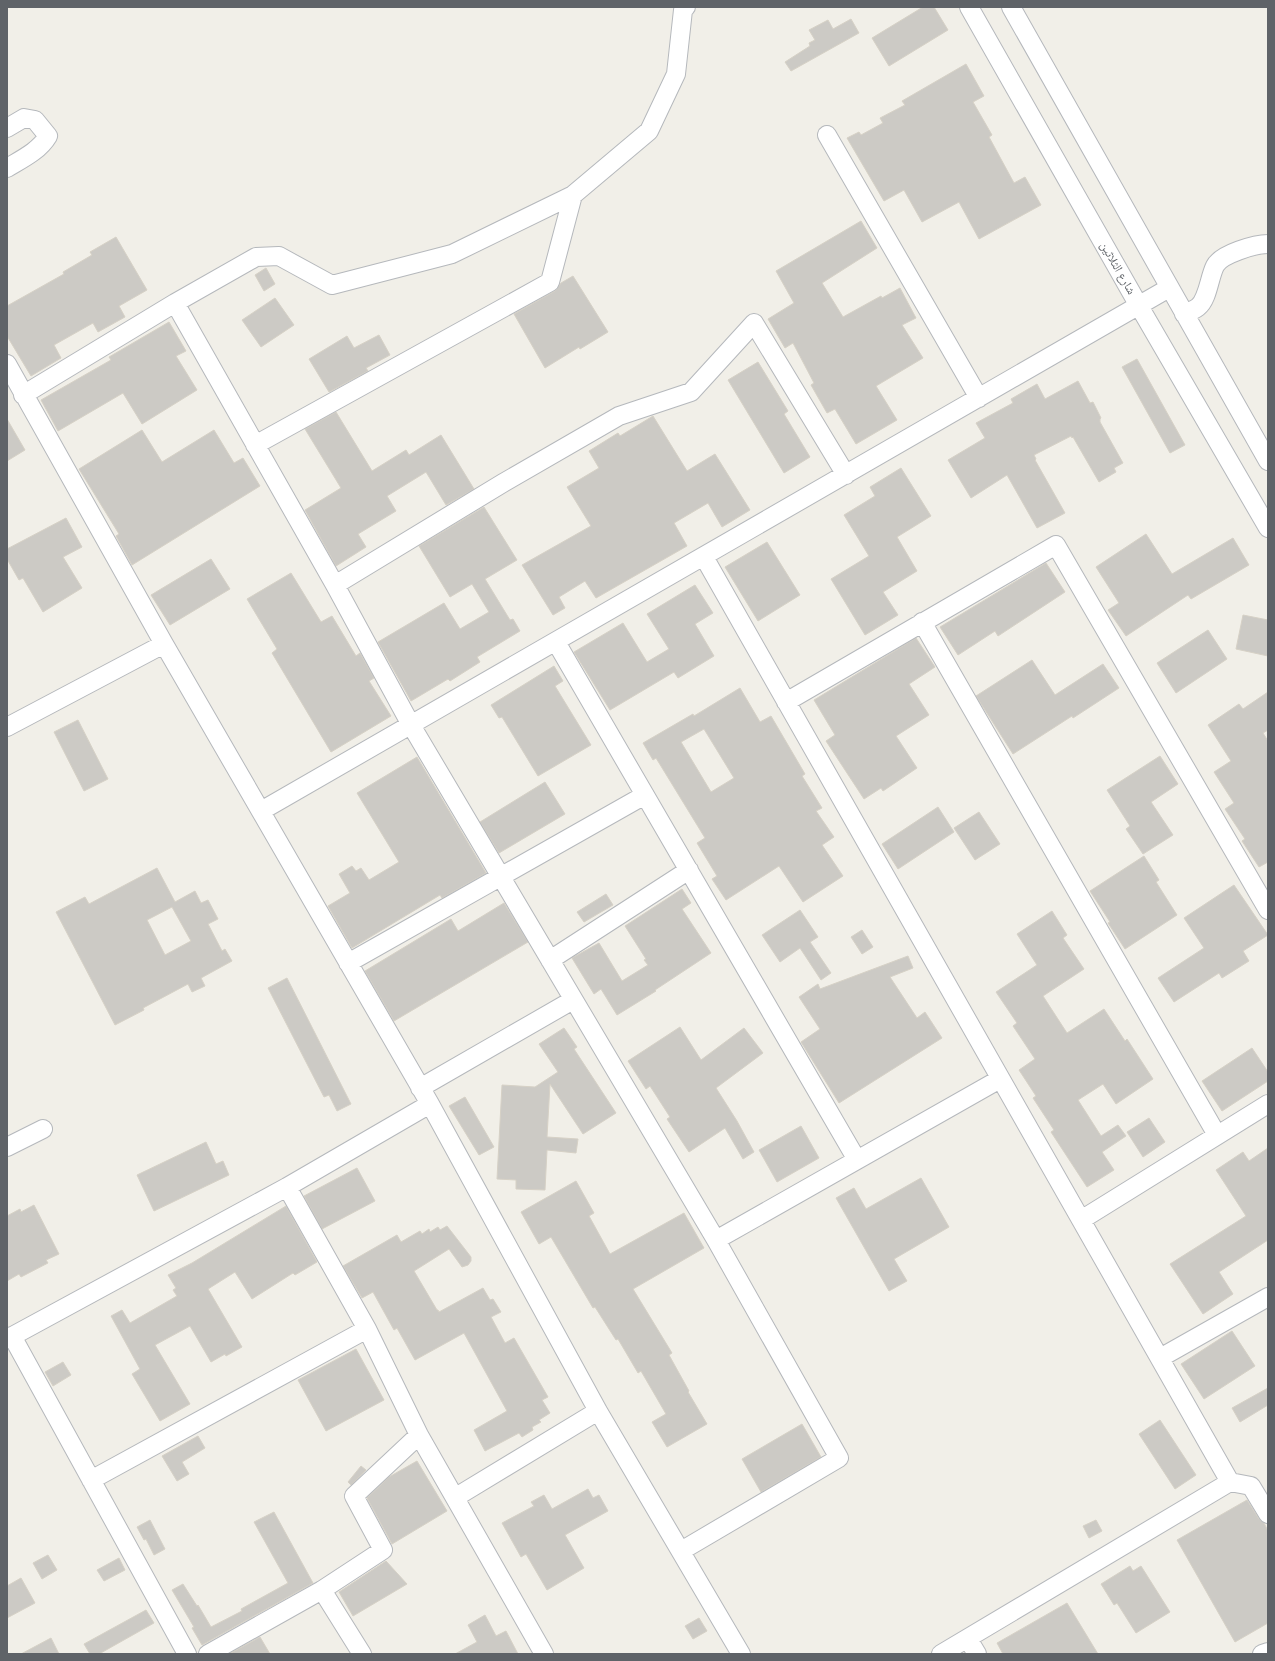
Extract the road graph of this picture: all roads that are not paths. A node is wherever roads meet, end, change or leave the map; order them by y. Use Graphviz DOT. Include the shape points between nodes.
graph roads {
  1 [pos="686,7"];
  2 [pos="969,7"];
  3 [pos="1011,7"];
  4 [pos="7,128"];
  5 [pos="827,135"];
  6 [pos="7,168"];
  7 [pos="574,195"];
  8 [pos="1268,244"];
  9 [pos="1169,288"];
  10 [pos="175,303"];
  11 [pos="1139,306"];
  12 [pos="1184,314"];
  13 [pos="7,364"];
  14 [pos="23,395"];
  15 [pos="979,398"];
  16 [pos="256,445"];
  17 [pos="1268,461"];
  18 [pos="846,475"];
  19 [pos="1268,528"];
  20 [pos="704,557"];
  21 [pos="334,585"];
  22 [pos="922,622"];
  23 [pos="556,642"];
  24 [pos="164,644"];
  25 [pos="786,702"];
  26 [pos="411,725"];
  27 [pos="7,727"];
  28 [pos="645,795"];
  29 [pos="261,811"];
  30 [pos="689,870"];
  31 [pos="501,878"];
  32 [pos="1268,910"];
  33 [pos="550,960"];
  34 [pos="348,963"];
  35 [pos="574,1000"];
  36 [pos="1000,1079"];
  37 [pos="420,1088"];
  38 [pos="430,1104"];
  39 [pos="1268,1104"];
  40 [pos="43,1129"];
  41 [pos="1217,1135"];
  42 [pos="7,1147"];
  43 [pos="857,1160"];
  44 [pos="287,1187"];
  45 [pos="1081,1220"];
  46 [pos="716,1240"];
  47 [pos="1268,1297"];
  48 [pos="367,1329"];
  49 [pos="9,1338"];
  50 [pos="1160,1358"];
  51 [pos="598,1411"];
  52 [pos="419,1435"];
  53 [pos="91,1480"];
  54 [pos="1230,1482"];
  55 [pos="456,1497"];
  56 [pos="1268,1514"];
  57 [pos="681,1551"];
  58 [pos="322,1590"];
  59 [pos="968,1639"];
  60 [pos="1268,1652"];
  61 [pos="187,1654"];
  62 [pos="208,1654"];
  63 [pos="362,1654"];
  64 [pos="544,1654"];
  65 [pos="741,1654"];
  66 [pos="941,1654"];
  67 [pos="977,1654"];
  68 [pos="1262,1654"];
  1 -- 7 [label="street" via="683,10 676,74 649,131"];
  2 -- 11 [label="street, شارع الثلاثين"];
  3 -- 9 [label="street"];
  4 -- 6 [label="street" via="24,118 35,120 48,136 33,152"];
  5 -- 15 [label="street"];
  7 -- 10 [label="street" via="452,254 332,285 279,256 256,257"];
  7 -- 16 [label="street" via="550,282"];
  8 -- 12 [label="street" via="1232,253 1216,264 1199,306"];
  9 -- 11 [label="street"];
  9 -- 12 [label="street"];
  10 -- 14 [label="street"];
  10 -- 16 [label="street"];
  11 -- 15 [label="street"];
  11 -- 19 [label="street, شارع الثلاثين"];
  12 -- 17 [label="street"];
  13 -- 14 [label="street"];
  14 -- 24 [label="street"];
  15 -- 18 [label="street"];
  16 -- 21 [label="street"];
  18 -- 20 [label="street"];
  18 -- 21 [label="street" via="754,323 691,392 619,416"];
  20 -- 23 [label="street"];
  20 -- 25 [label="street"];
  21 -- 26 [label="street"];
  22 -- 25 [label="street"];
  22 -- 32 [label="street" via="1056,545"];
  22 -- 41 [label="street"];
  23 -- 26 [label="street"];
  23 -- 28 [label="street"];
  24 -- 27 [label="street"];
  24 -- 29 [label="street"];
  25 -- 36 [label="street"];
  26 -- 29 [label="street"];
  26 -- 31 [label="street"];
  28 -- 30 [label="street"];
  28 -- 31 [label="street"];
  29 -- 34 [label="street"];
  30 -- 33 [label="street"];
  30 -- 43 [label="street"];
  31 -- 33 [label="street"];
  31 -- 34 [label="street"];
  33 -- 35 [label="street"];
  34 -- 37 [label="street"];
  35 -- 37 [label="street"];
  35 -- 46 [label="street"];
  36 -- 43 [label="street"];
  36 -- 45 [label="street"];
  37 -- 38 [label="street"];
  38 -- 44 [label="street"];
  38 -- 51 [label="street"];
  39 -- 41 [label="street"];
  40 -- 42 [label="street"];
  41 -- 45 [label="street"];
  43 -- 46 [label="street"];
  44 -- 48 [label="street"];
  44 -- 49 [label="street"];
  45 -- 50 [label="street"];
  46 -- 57 [label="street" via="839,1458"];
  47 -- 50 [label="street"];
  48 -- 52 [label="street"];
  48 -- 53 [label="street"];
  49 -- 53 [label="street"];
  50 -- 54 [label="street"];
  51 -- 55 [label="street"];
  51 -- 57 [label="street"];
  52 -- 55 [label="street"];
  52 -- 58 [label="street" via="354,1496 383,1550"];
  53 -- 61 [label="street"];
  54 -- 56 [label="street" via="1251,1486"];
  54 -- 59 [label="street"];
  55 -- 64 [label="street"];
  57 -- 65 [label="street"];
  58 -- 62 [label="street"];
  58 -- 63 [label="street"];
  59 -- 66 [label="street"];
  59 -- 67 [label="street"];
  60 -- 68 [label="street"];
}
